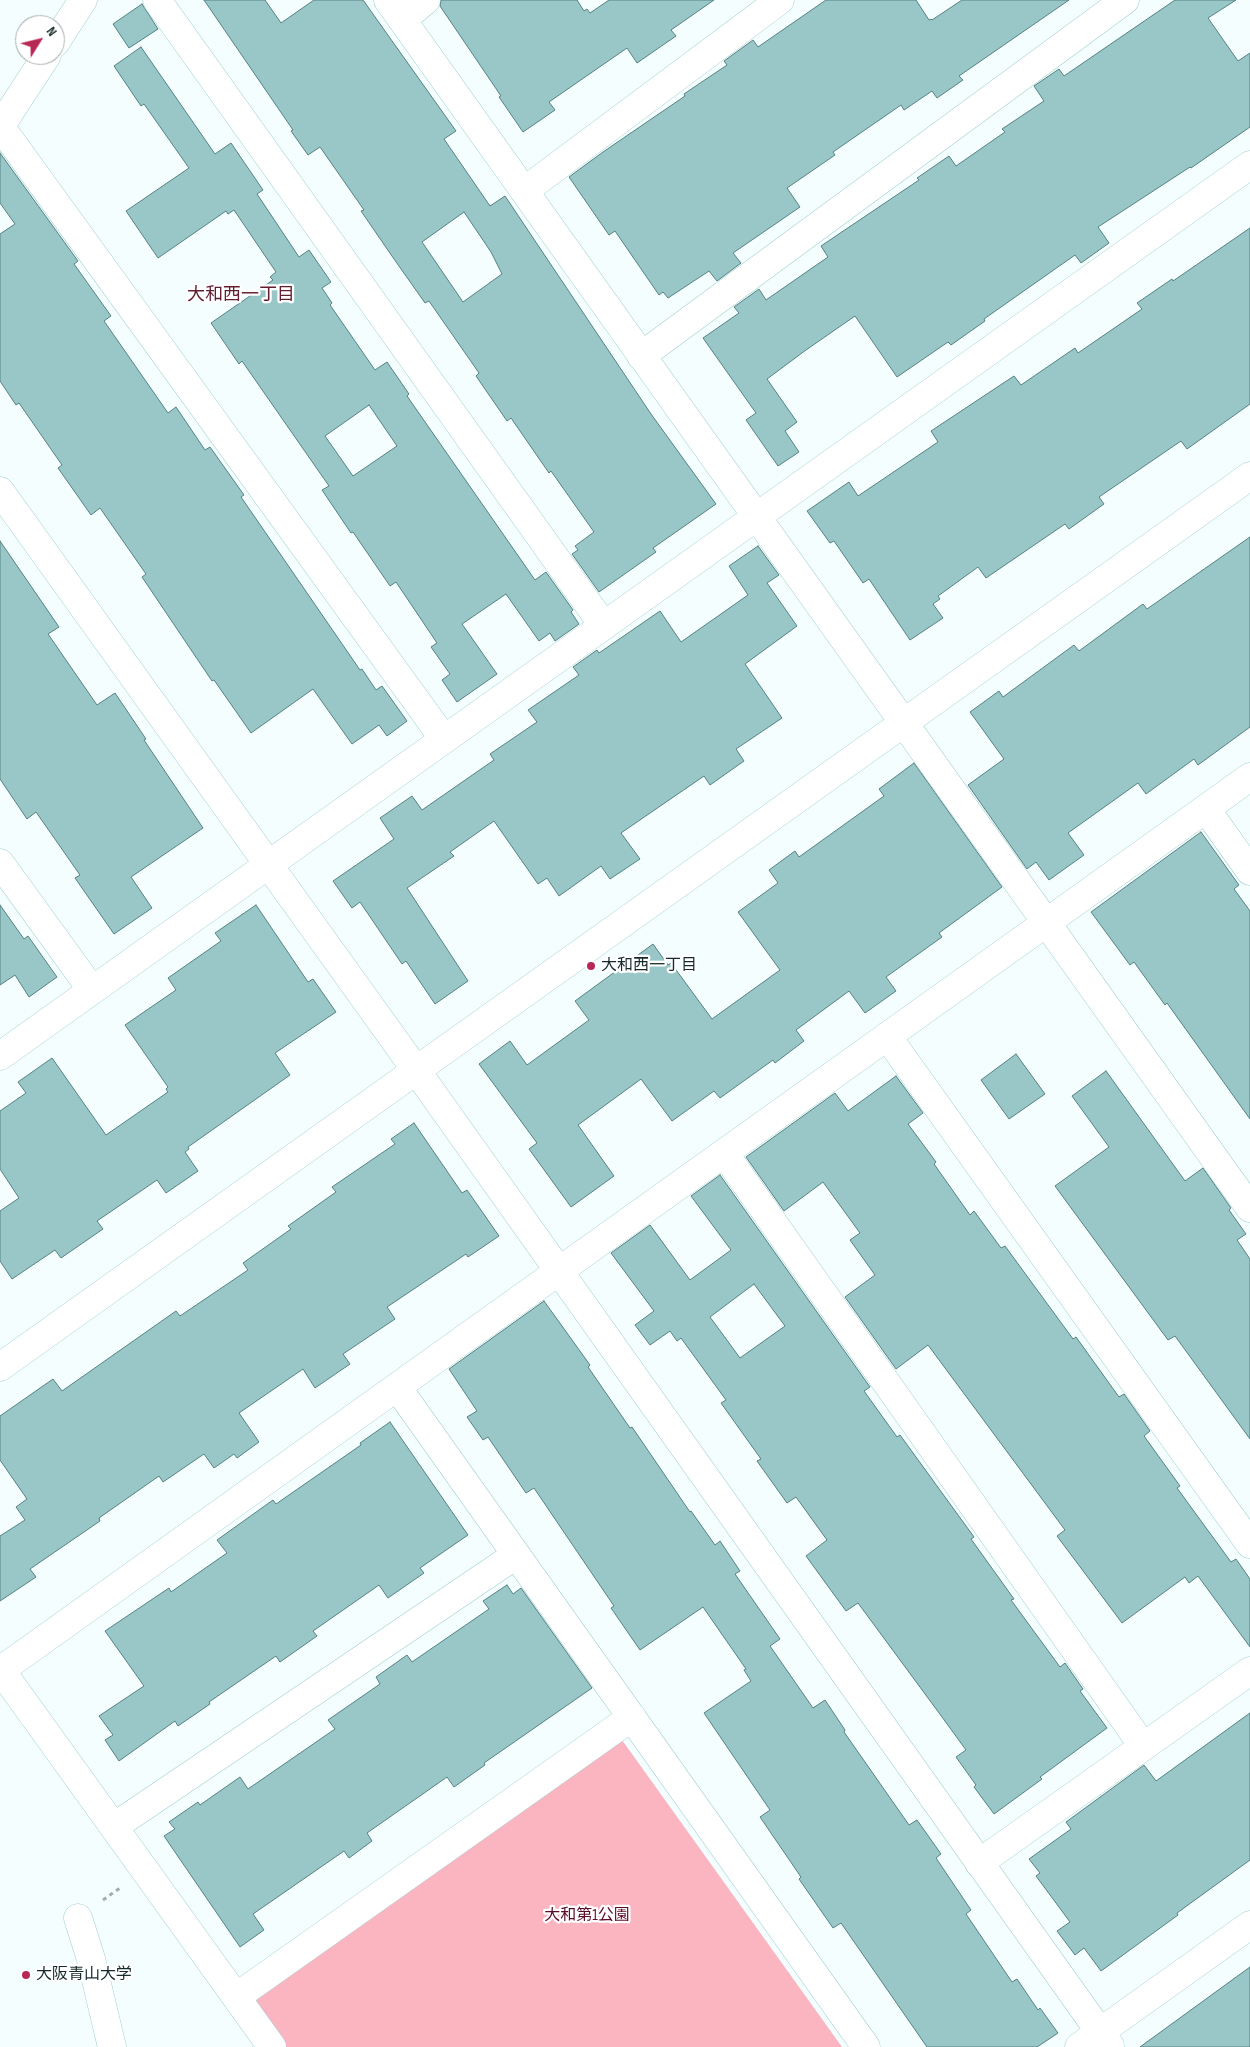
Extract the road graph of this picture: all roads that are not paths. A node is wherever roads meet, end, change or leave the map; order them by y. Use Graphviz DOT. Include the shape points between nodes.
graph roads {
  1 [pos="83,0"];
  2 [pos="157,0"];
  3 [pos="426,0"];
  4 [pos="780,0"];
  5 [pos="1125,0"];
  6 [pos="395,10"];
  7 [pos="65,28"];
  8 [pos="40,65"];
  9 [pos="0,127"];
  10 [pos="1250,165"];
  11 [pos="524,191"];
  12 [pos="641,356"];
  13 [pos="1250,476"];
  14 [pos="0,491"];
  15 [pos="756,517"];
  16 [pos="604,626"];
  17 [pos="903,723"];
  18 [pos="444,739"];
  19 [pos="1250,777"];
  20 [pos="1206,809"];
  21 [pos="0,864"];
  22 [pos="269,864"];
  23 [pos="1250,871"];
  24 [pos="1046,923"];
  25 [pos="92,990"];
  26 [pos="888,1036"];
  27 [pos="0,1056"];
  28 [pos="416,1070"];
  29 [pos="724,1152"];
  30 [pos="1250,1208"];
  31 [pos="559,1271"];
  32 [pos="0,1367"];
  33 [pos="397,1386"];
  34 [pos="1250,1544"];
  35 [pos="516,1555"];
  36 [pos="0,1669"];
  37 [pos="1250,1671"];
  38 [pos="632,1717"];
  39 [pos="1143,1746"];
  40 [pos="115,1826"];
  41 [pos="978,1863"];
  42 [pos="78,1918"];
  43 [pos="1250,1925"];
  44 [pos="236,1997"];
  45 [pos="1097,2042"];
  46 [pos="112,2047"];
  47 [pos="272,2047"];
  48 [pos="866,2047"];
  1 -- 7 [label="street"];
  2 -- 16 [label="street"];
  3 -- 6 [label="street"];
  4 -- 11 [label="street"];
  5 -- 12 [label="street"];
  6 -- 11 [label="street"];
  8 -- 9 [label="street"];
  9 -- 18 [label="street"];
  10 -- 15 [label="street"];
  11 -- 12 [label="street"];
  12 -- 15 [label="street"];
  13 -- 17 [label="street"];
  14 -- 22 [label="street"];
  15 -- 16 [label="street"];
  15 -- 17 [label="street"];
  16 -- 18 [label="street"];
  17 -- 24 [label="street"];
  17 -- 28 [label="street"];
  18 -- 22 [label="street"];
  19 -- 20 [label="street"];
  20 -- 23 [label="street"];
  20 -- 24 [label="street"];
  21 -- 25 [label="street"];
  22 -- 25 [label="street"];
  22 -- 28 [label="street"];
  24 -- 26 [label="street"];
  24 -- 30 [label="street"];
  25 -- 27 [label="street"];
  26 -- 29 [label="street"];
  26 -- 34 [label="street"];
  28 -- 31 [label="street"];
  28 -- 32 [label="street"];
  29 -- 31 [label="street"];
  29 -- 39 [label="street"];
  31 -- 33 [label="street"];
  31 -- 41 [label="street"];
  33 -- 35 [label="street"];
  33 -- 36 [label="street"];
  35 -- 38 [label="street"];
  35 -- 40 [label="street"];
  36 -- 40 [label="street"];
  37 -- 39 [label="street"];
  38 -- 44 [label="street"];
  38 -- 48 [label="street"];
  39 -- 41 [label="street"];
  40 -- 44 [label="street"];
  41 -- 45 [label="street"];
  42 -- 46 [label="street"];
  43 -- 45 [label="street"];
  44 -- 47 [label="street"];
}
